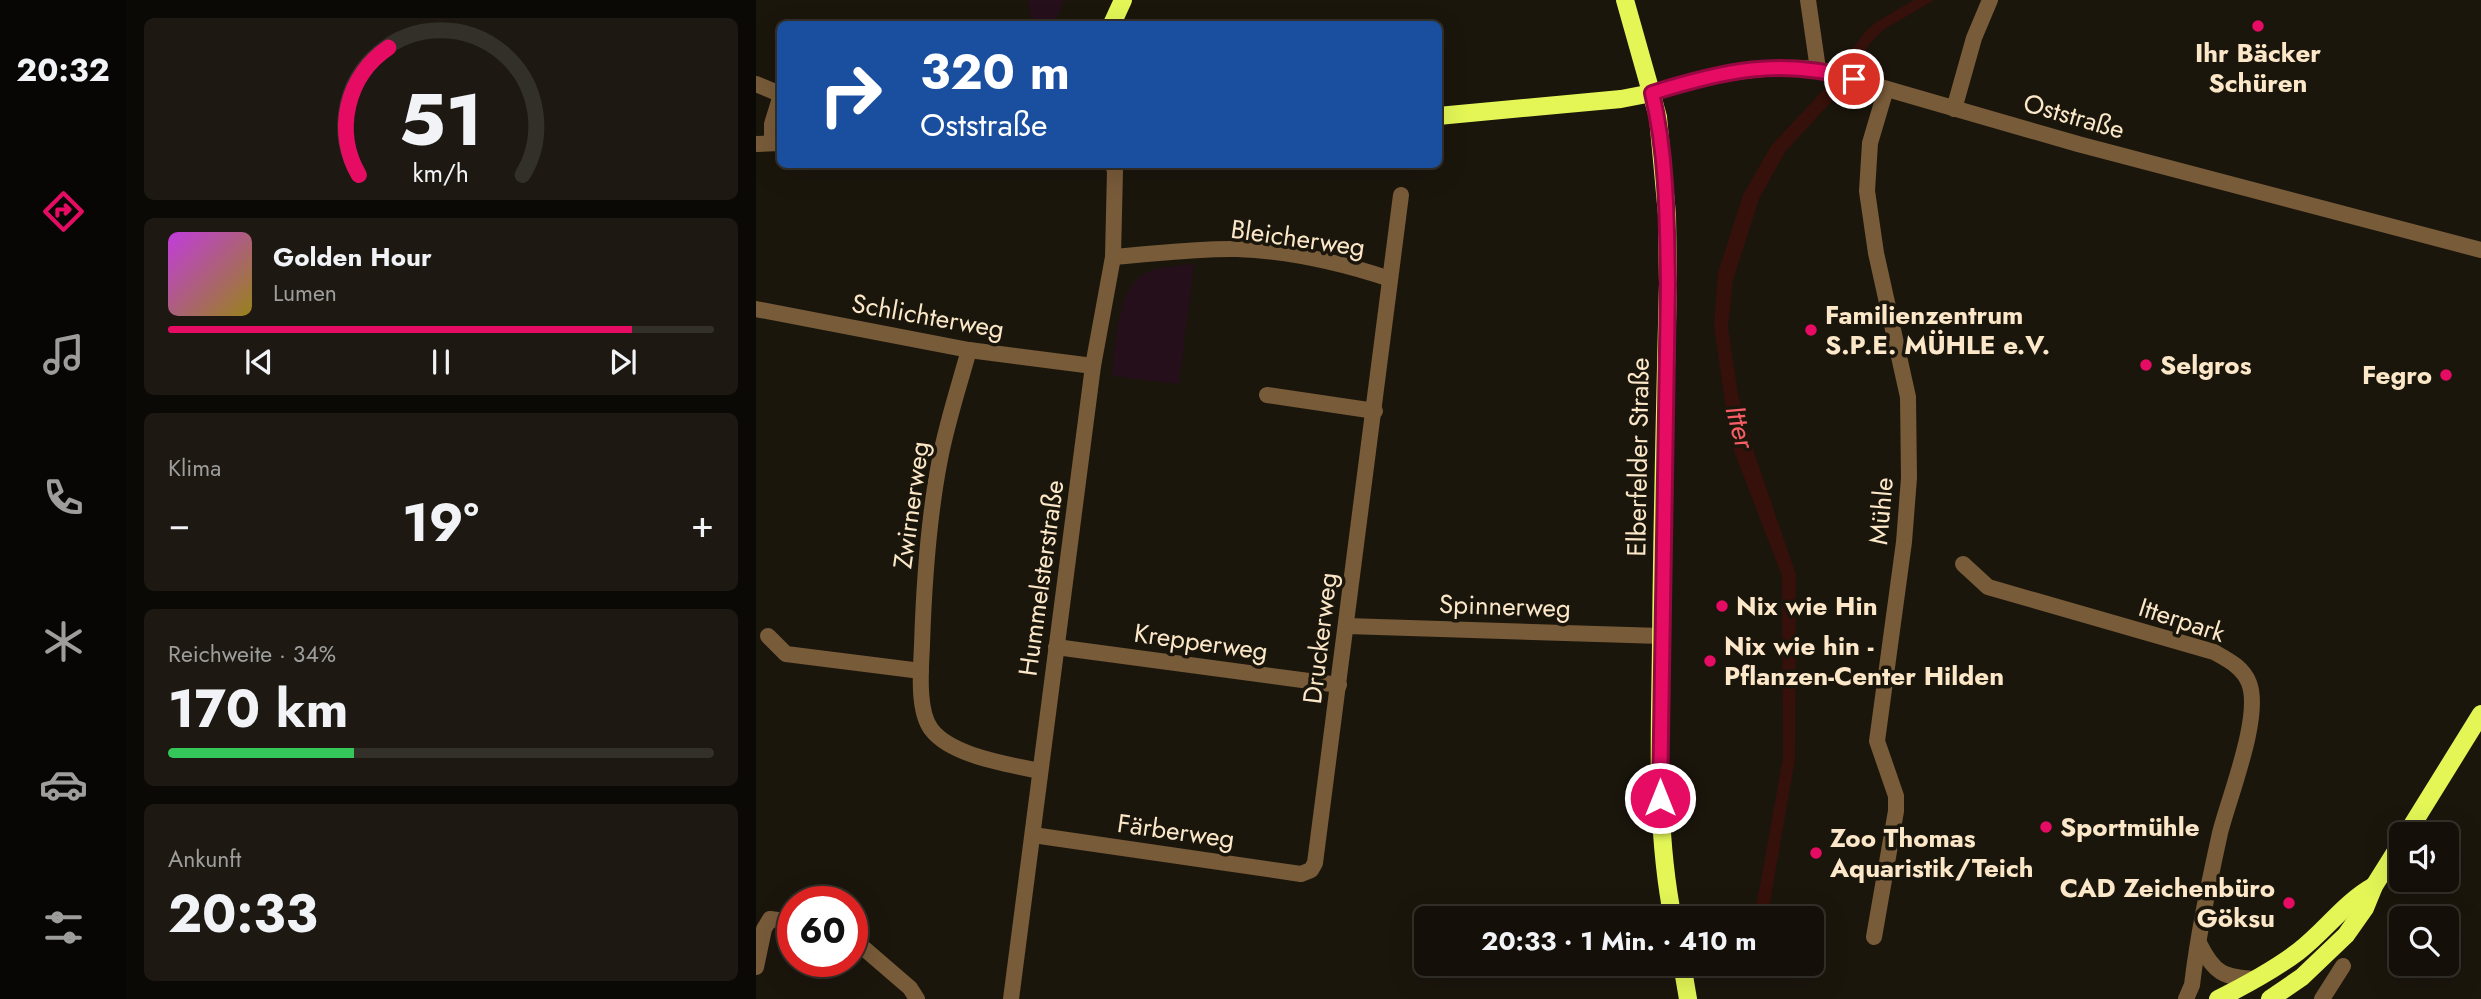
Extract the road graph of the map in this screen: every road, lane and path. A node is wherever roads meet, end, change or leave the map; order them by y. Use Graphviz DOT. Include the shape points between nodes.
graph roads {
  1 [pos="1123,0"];
  2 [pos="1625,0"];
  3 [pos="1808,0"];
  4 [pos="1990,0"];
  5 [pos="1113,21"];
  6 [pos="1825,71"];
  7 [pos="756,84"];
  8 [pos="1886,89"];
  9 [pos="1652,93"];
  10 [pos="777,94"];
  11 [pos="777,106"];
  12 [pos="1954,109"];
  13 [pos="1442,116"];
  14 [pos="769,143"];
  15 [pos="1114,168"];
  16 [pos="1401,195"];
  17 [pos="2481,250"];
  18 [pos="1113,257"];
  19 [pos="1391,279"];
  20 [pos="756,309"];
  21 [pos="969,350"];
  22 [pos="1093,366"];
  23 [pos="1267,395"];
  24 [pos="1375,411"];
  25 [pos="1963,565"];
  26 [pos="1348,626"];
  27 [pos="768,636"];
  28 [pos="1661,636"];
  29 [pos="1056,647"];
  30 [pos="921,671"];
  31 [pos="1339,685"];
  32 [pos="2481,714"];
  33 [pos="1039,771"];
  34 [pos="2414,822"];
  35 [pos="1033,835"];
  36 [pos="2389,862"];
  37 [pos="1311,870"];
  38 [pos="2374,886"];
  39 [pos="1671,906"];
  40 [pos="777,920"];
  41 [pos="760,928"];
  42 [pos="1874,937"];
  43 [pos="2199,943"];
  44 [pos="868,952"];
  45 [pos="2343,966"];
  46 [pos="756,967"];
  47 [pos="1684,976"];
  48 [pos="2257,979"];
  49 [pos="2193,994"];
  50 [pos="917,999"];
  51 [pos="1011,999"];
  52 [pos="1688,999"];
  53 [pos="2218,999"];
  54 [pos="2270,999"];
  55 [pos="2322,999"];
  1 -- 5 [label="main road"];
  2 -- 9 [label="main road, Elberfelder Straße"];
  3 -- 6 [label="street"];
  4 -- 12 [label="street"];
  6 -- 8 [label="street, Oststraße"];
  6 -- 9 [label="street, Oststraße" via="1764,67"];
  7 -- 10 [label="street"];
  8 -- 12 [label="street, Oststraße"];
  8 -- 42 [label="street, Mühle" via="1870,143 1867,191 1908,397 1909,478 1877,741 1896,796 1896,811"];
  9 -- 13 [label="main road"];
  9 -- 28 [label="main road, Elberfelder Straße" via="1660,128 1667,215"];
  11 -- 14 [label="street"];
  12 -- 17 [label="street, Oststraße"];
  15 -- 18 [label="street, Hummelsterstraße"];
  16 -- 19 [label="street, Druckerweg"];
  18 -- 19 [label="street, Bleicherweg" via="1238,249 1304,258"];
  18 -- 22 [label="street, Hummelsterstraße"];
  19 -- 24 [label="street, Druckerweg"];
  20 -- 21 [label="street, Schlichterweg"];
  21 -- 22 [label="street, Schlichterweg"];
  21 -- 30 [label="street, Zwirnerweg" via="940,456 932,505"];
  22 -- 29 [label="street, Hummelsterstraße"];
  23 -- 24 [label="street"];
  24 -- 26 [label="street, Druckerweg"];
  25 -- 43 [label="street, Itterpark" via="1989,587 2214,652 2237,666 2249,682 2250,725 2220,836"];
  26 -- 28 [label="street, Spinnerweg"];
  26 -- 31 [label="street, Druckerweg"];
  27 -- 30 [label="street" via="786,654"];
  28 -- 39 [label="main road, Elberfelder Straße" via="1660,820"];
  29 -- 31 [label="street, Krepperweg"];
  29 -- 33 [label="street, Hummelsterstraße"];
  30 -- 33 [label="street, Zwirnerweg" via="930,728 944,742 981,757"];
  31 -- 37 [label="street, Druckerweg"];
  32 -- 34 [label="main road"];
  33 -- 35 [label="street, Hummelsterstraße"];
  35 -- 37 [label="street, Färberweg" via="1301,874"];
  35 -- 51 [label="street, Hummelsterstraße"];
  36 -- 38 [label="main road"];
  38 -- 48 [label="main road" via="2360,893 2300,950"];
  38 -- 54 [label="main road" via="2346,934 2302,977"];
  40 -- 41 [label="street"];
  41 -- 46 [label="street"];
  43 -- 48 [label="street" via="2208,962 2221,973"];
  43 -- 49 [label="street, Itterpark"];
  44 -- 50 [label="street"];
  45 -- 55 [label="street"];
  47 -- 52 [label="main road"];
  48 -- 53 [label="main road"];
}
